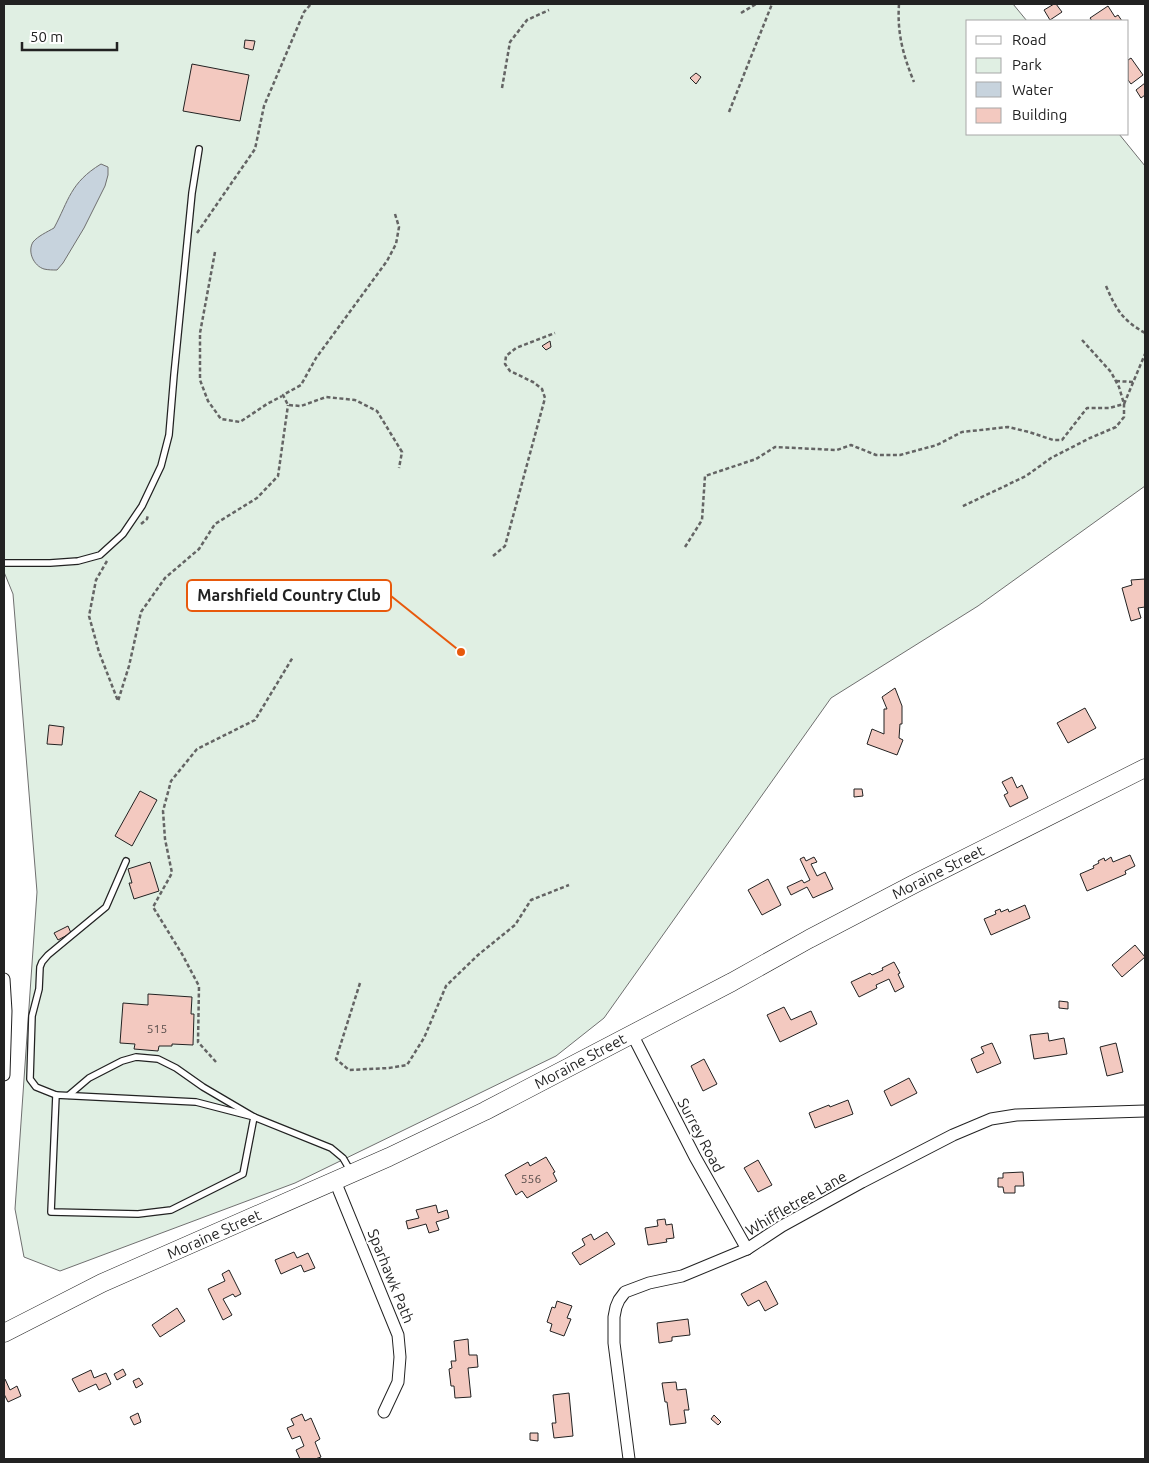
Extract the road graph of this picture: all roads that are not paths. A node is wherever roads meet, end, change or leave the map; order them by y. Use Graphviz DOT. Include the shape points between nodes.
graph roads {
  1 [pos="199,149"];
  2 [pos="4,563"];
  3 [pos="1145,768"];
  4 [pos="126,861"];
  5 [pos="4,979"];
  6 [pos="632,1034"];
  7 [pos="4,1075"];
  8 [pos="56,1094"];
  9 [pos="69,1095"];
  10 [pos="1145,1111"];
  11 [pos="254,1117"];
  12 [pos="352,1174"];
  13 [pos="335,1181"];
  14 [pos="746,1249"];
  15 [pos="4,1333"];
  16 [pos="384,1412"];
  17 [pos="629,1459"];
  1 -- 2 [label="lane" via="169,435 161,466 142,506 123,534 100,555 50,564"];
  3 -- 6 [label="main road, Moraine Street" via="908,887"];
  4 -- 8 [label="lane" via="106,907 40,966 39,989 32,1016 30,1079 36,1087"];
  5 -- 7 [label="street"];
  6 -- 12 [label="main road, Moraine Street" via="485,1111"];
  6 -- 14 [label="street, Surrey Road"];
  8 -- 9 [label="lane"];
  8 -- 11 [label="lane" via="51,1212 138,1214 171,1210 243,1174"];
  9 -- 11 [label="lane" via="196,1102"];
  9 -- 11 [label="lane" via="89,1078 122,1061 136,1057 158,1059"];
  10 -- 14 [label="street, Whiffletree Lane" via="1016,1115 986,1121 862,1182"];
  11 -- 12 [label="lane" via="331,1148 343,1158"];
  12 -- 13 [label="main road, Moraine Street"];
  13 -- 15 [label="main road, Moraine Street" via="102,1283"];
  13 -- 16 [label="street, Sparhawk Path" via="398,1335 398,1382"];
  14 -- 17 [label="street, Whiffletree Lane" via="682,1276 636,1287 625,1292 619,1300 614,1316 614,1343"];
}
